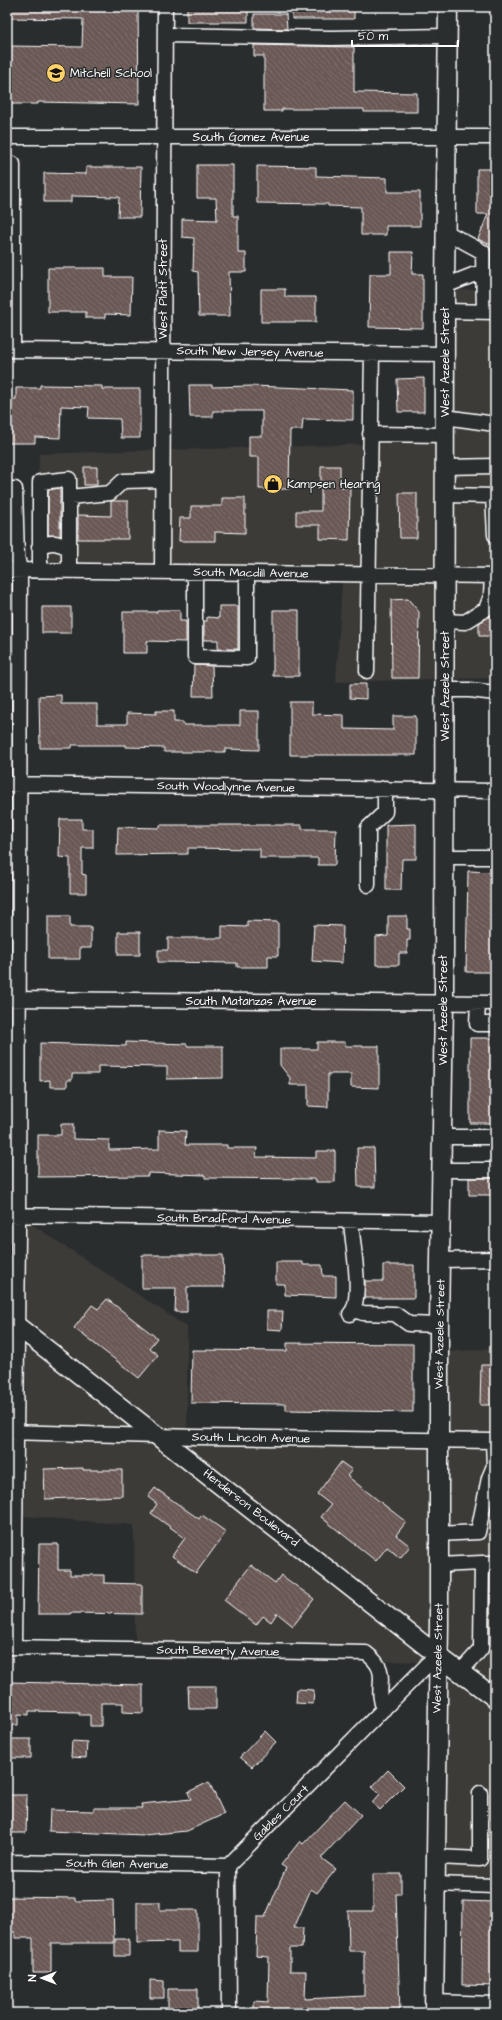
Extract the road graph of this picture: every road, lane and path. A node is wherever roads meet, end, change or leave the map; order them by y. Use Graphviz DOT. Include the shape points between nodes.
graph roads {
  1 [pos="165,7"];
  2 [pos="448,7"];
  3 [pos="165,36"];
  4 [pos="448,36"];
  5 [pos="7,137"];
  6 [pos="163,137"];
  7 [pos="446,137"];
  8 [pos="495,137"];
  9 [pos="13,164"];
  10 [pos="446,232"];
  11 [pos="483,271"];
  12 [pos="445,286"];
  13 [pos="445,311"];
  14 [pos="490,312"];
  15 [pos="10,350"];
  16 [pos="162,350"];
  17 [pos="372,353"];
  18 [pos="445,354"];
  19 [pos="445,416"];
  20 [pos="495,424"];
  21 [pos="370,434"];
  22 [pos="445,435"];
  23 [pos="495,466"];
  24 [pos="445,467"];
  25 [pos="162,480"];
  26 [pos="11,489"];
  27 [pos="445,495"];
  28 [pos="494,496"];
  29 [pos="69,497"];
  30 [pos="495,535"];
  31 [pos="39,547"];
  32 [pos="69,548"];
  33 [pos="13,570"];
  34 [pos="40,570"];
  35 [pos="69,571"];
  36 [pos="162,571"];
  37 [pos="194,572"];
  38 [pos="247,573"];
  39 [pos="367,575"];
  40 [pos="445,576"];
  41 [pos="493,576"];
  42 [pos="491,609"];
  43 [pos="445,621"];
  44 [pos="367,671"];
  45 [pos="445,690"];
  46 [pos="495,693"];
  47 [pos="13,784"];
  48 [pos="385,788"];
  49 [pos="444,789"];
  50 [pos="495,791"];
  51 [pos="444,857"];
  52 [pos="495,857"];
  53 [pos="368,885"];
  54 [pos="13,999"];
  55 [pos="444,1003"];
  56 [pos="478,1003"];
  57 [pos="495,1003"];
  58 [pos="495,1024"];
  59 [pos="442,1137"];
  60 [pos="495,1137"];
  61 [pos="442,1170"];
  62 [pos="495,1170"];
  63 [pos="12,1215"];
  64 [pos="351,1221"];
  65 [pos="441,1222"];
  66 [pos="495,1259"];
  67 [pos="440,1260"];
  68 [pos="12,1322"];
  69 [pos="439,1324"];
  70 [pos="12,1433"];
  71 [pos="160,1437"];
  72 [pos="439,1441"];
  73 [pos="494,1441"];
  74 [pos="438,1534"];
  75 [pos="488,1563"];
  76 [pos="438,1565"];
  77 [pos="11,1647"];
  78 [pos="437,1655"];
  79 [pos="460,1672"];
  80 [pos="495,1698"];
  81 [pos="384,1709"];
  82 [pos="480,1792"];
  83 [pos="436,1857"];
  84 [pos="7,1862"];
  85 [pos="228,1866"];
  86 [pos="435,1884"];
  87 [pos="495,1886"];
  88 [pos="495,2004"];
  89 [pos="434,2008"];
  90 [pos="229,2013"];
  1 -- 3 [label="street, West Platt Street"];
  2 -- 4 [label="main road, West Azeele Street"];
  3 -- 4 [label="street"];
  3 -- 6 [label="street, West Platt Street"];
  4 -- 7 [label="main road, West Azeele Street"];
  5 -- 6 [label="street, South Gomez Avenue"];
  6 -- 7 [label="street, South Gomez Avenue"];
  6 -- 16 [label="street, West Platt Street"];
  7 -- 8 [label="street, South Gomez Avenue"];
  7 -- 10 [label="main road, West Azeele Street"];
  9 -- 15 [label="street"];
  10 -- 11 [label="street" via="483,252"];
  10 -- 12 [label="main road, West Azeele Street"];
  11 -- 12 [label="street"];
  11 -- 14 [label="street"];
  12 -- 13 [label="main road, West Azeele Street"];
  13 -- 14 [label="street"];
  13 -- 18 [label="main road, West Azeele Street"];
  15 -- 16 [label="street, South New Jersey Avenue"];
  16 -- 17 [label="street, South New Jersey Avenue"];
  16 -- 25 [label="street, West Platt Street"];
  17 -- 18 [label="street, South New Jersey Avenue"];
  17 -- 21 [label="street"];
  18 -- 19 [label="main road, West Azeele Street"];
  19 -- 20 [label="street"];
  19 -- 22 [label="main road, West Azeele Street"];
  21 -- 22 [label="street"];
  21 -- 39 [label="street"];
  22 -- 24 [label="main road, West Azeele Street"];
  23 -- 24 [label="street"];
  24 -- 27 [label="main road, West Azeele Street"];
  25 -- 29 [label="street" via="123,481 110,493"];
  25 -- 36 [label="street, West Platt Street"];
  26 -- 33 [label="street" via="17,556"];
  27 -- 28 [label="street"];
  27 -- 40 [label="main road, West Azeele Street"];
  28 -- 30 [label="street"];
  29 -- 31 [label="street" via="69,480 40,482"];
  29 -- 32 [label="street"];
  31 -- 32 [label="street" via="54,542"];
  31 -- 34 [label="street"];
  32 -- 35 [label="street"];
  33 -- 34 [label="street, South Macdill Avenue"];
  33 -- 47 [label="street"];
  34 -- 35 [label="street, South Macdill Avenue"];
  35 -- 36 [label="street, South Macdill Avenue"];
  36 -- 37 [label="street, South Macdill Avenue"];
  37 -- 38 [label="street, South Macdill Avenue"];
  37 -- 38 [label="street" via="196,657 247,658"];
  38 -- 39 [label="street, South Macdill Avenue"];
  39 -- 40 [label="street, South Macdill Avenue"];
  39 -- 44 [label="street"];
  40 -- 41 [label="street, South Macdill Avenue"];
  40 -- 43 [label="main road, West Azeele Street"];
  41 -- 42 [label="street"];
  42 -- 43 [label="street" via="465,622"];
  43 -- 45 [label="main road, West Azeele Street"];
  45 -- 46 [label="street"];
  45 -- 49 [label="main road, West Azeele Street"];
  47 -- 48 [label="street, South Woodlynne Avenue"];
  47 -- 54 [label="street"];
  48 -- 49 [label="street, South Woodlynne Avenue"];
  48 -- 53 [label="street" via="385,812 368,828"];
  49 -- 50 [label="street, South Woodlynne Avenue"];
  49 -- 51 [label="main road, West Azeele Street"];
  51 -- 52 [label="street"];
  51 -- 55 [label="main road, West Azeele Street"];
  54 -- 55 [label="street, South Matanzas Avenue"];
  54 -- 63 [label="street"];
  55 -- 56 [label="street, South Matanzas Avenue"];
  55 -- 59 [label="main road, West Azeele Street"];
  56 -- 57 [label="street, South Matanzas Avenue"];
  56 -- 58 [label="street" via="477,1024"];
  59 -- 60 [label="street"];
  59 -- 61 [label="main road, West Azeele Street"];
  61 -- 62 [label="street"];
  61 -- 65 [label="main road, West Azeele Street"];
  63 -- 64 [label="street, South Bradford Avenue"];
  63 -- 68 [label="street"];
  64 -- 65 [label="street, South Bradford Avenue"];
  64 -- 69 [label="street" via="352,1239 356,1250 356,1300 352,1312 395,1314 409,1324"];
  65 -- 67 [label="main road, West Azeele Street"];
  66 -- 67 [label="street"];
  67 -- 69 [label="main road, West Azeele Street"];
  68 -- 70 [label="street"];
  68 -- 71 [label="main road, Henderson Boulevard"];
  69 -- 72 [label="main road, West Azeele Street"];
  70 -- 71 [label="street, South Lincoln Avenue"];
  70 -- 77 [label="street"];
  71 -- 72 [label="street, South Lincoln Avenue"];
  71 -- 78 [label="main road, Henderson Boulevard"];
  72 -- 73 [label="street, South Lincoln Avenue"];
  72 -- 74 [label="main road, West Azeele Street"];
  73 -- 74 [label="street" via="494,1466 489,1478 478,1532"];
  74 -- 76 [label="main road, West Azeele Street"];
  75 -- 76 [label="street"];
  75 -- 79 [label="street" via="481,1648"];
  76 -- 78 [label="main road, West Azeele Street"];
  77 -- 81 [label="street, South Beverly Avenue" via="366,1653 376,1660 382,1674 379,1699"];
  78 -- 79 [label="main road, Henderson Boulevard"];
  78 -- 81 [label="street, Gables Court"];
  78 -- 83 [label="main road, West Azeele Street"];
  79 -- 80 [label="main road, Henderson Boulevard"];
  81 -- 85 [label="street, Gables Court"];
  82 -- 83 [label="street" via="480,1859"];
  83 -- 86 [label="main road, West Azeele Street"];
  84 -- 85 [label="street, South Glen Avenue"];
  85 -- 90 [label="street"];
  86 -- 87 [label="street"];
  86 -- 89 [label="main road, West Azeele Street"];
  88 -- 89 [label="street"];
}
